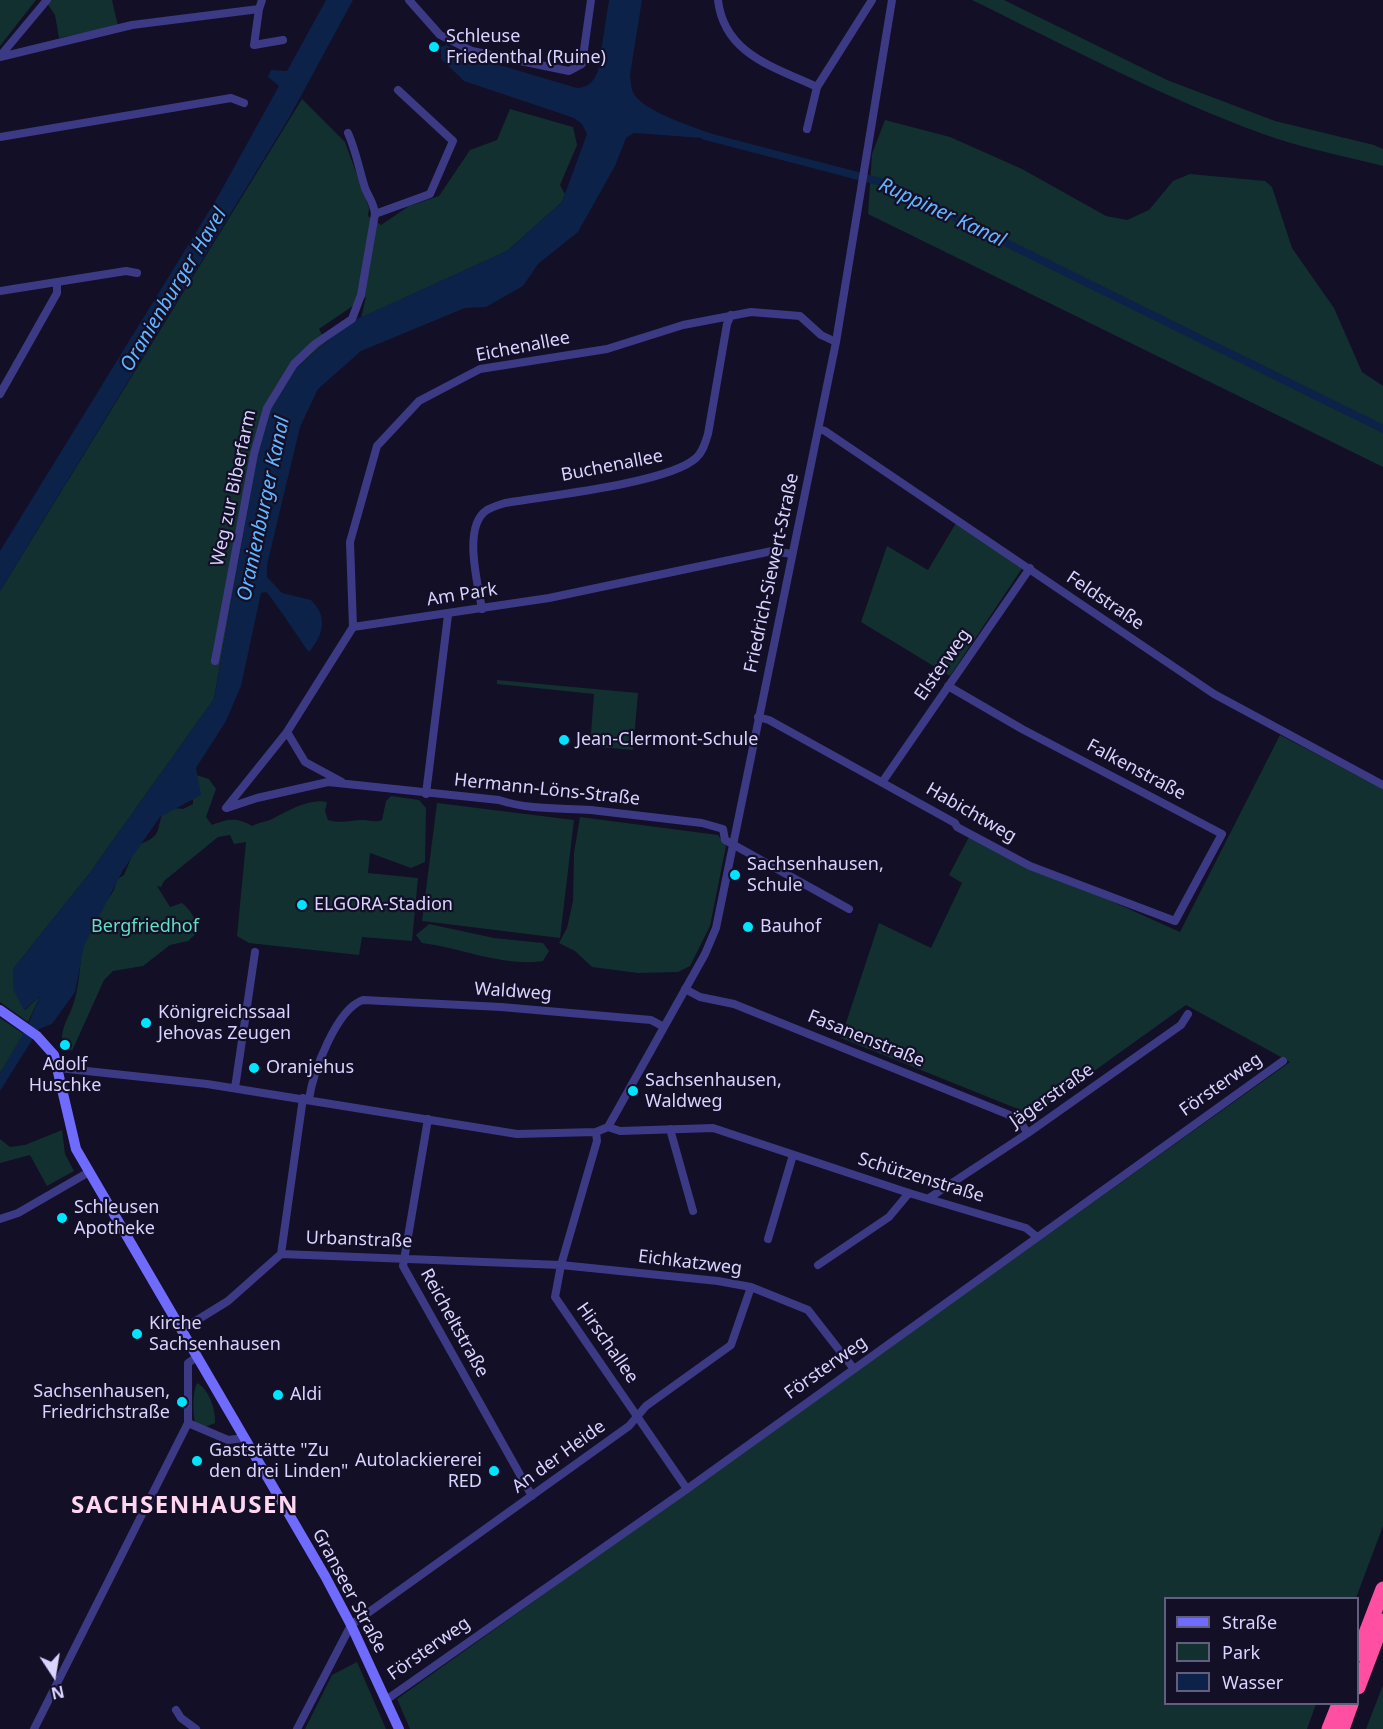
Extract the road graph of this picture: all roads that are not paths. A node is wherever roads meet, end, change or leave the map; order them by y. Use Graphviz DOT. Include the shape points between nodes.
graph roads {
  1 [pos="47,0"];
  2 [pos="409,0"];
  3 [pos="591,0"];
  4 [pos="718,0"];
  5 [pos="872,0"];
  6 [pos="892,0"];
  7 [pos="261,5"];
  8 [pos="283,40"];
  9 [pos="0,57"];
  10 [pos="817,87"];
  11 [pos="398,90"];
  12 [pos="244,103"];
  13 [pos="807,129"];
  14 [pos="348,133"];
  15 [pos="0,137"];
  16 [pos="375,214"];
  17 [pos="137,273"];
  18 [pos="57,282"];
  19 [pos="0,291"];
  20 [pos="731,315"];
  21 [pos="836,342"];
  22 [pos="0,394"];
  23 [pos="819,429"];
  24 [pos="792,554"];
  25 [pos="1030,568"];
  26 [pos="482,609"];
  27 [pos="448,615"];
  28 [pos="353,627"];
  29 [pos="215,661"];
  30 [pos="948,686"];
  31 [pos="758,717"];
  32 [pos="287,732"];
  33 [pos="883,781"];
  34 [pos="1383,784"];
  35 [pos="347,785"];
  36 [pos="426,794"];
  37 [pos="733,844"];
  38 [pos="849,909"];
  39 [pos="1175,921"];
  40 [pos="255,952"];
  41 [pos="685,989"];
  42 [pos="0,1010"];
  43 [pos="1188,1014"];
  44 [pos="664,1026"];
  45 [pos="1283,1061"];
  46 [pos="59,1068"];
  47 [pos="235,1088"];
  48 [pos="306,1099"];
  49 [pos="428,1119"];
  50 [pos="608,1127"];
  51 [pos="670,1129"];
  52 [pos="596,1132"];
  53 [pos="1028,1133"];
  54 [pos="793,1155"];
  55 [pos="89,1172"];
  56 [pos="909,1193"];
  57 [pos="929,1198"];
  58 [pos="693,1211"];
  59 [pos="0,1219"];
  60 [pos="1037,1237"];
  61 [pos="768,1239"];
  62 [pos="280,1254"];
  63 [pos="404,1258"];
  64 [pos="561,1265"];
  65 [pos="818,1265"];
  66 [pos="751,1287"];
  67 [pos="181,1329"];
  68 [pos="197,1357"];
  69 [pos="854,1369"];
  70 [pos="637,1416"];
  71 [pos="188,1424"];
  72 [pos="244,1438"];
  73 [pos="687,1489"];
  74 [pos="532,1496"];
  75 [pos="1383,1588"];
  76 [pos="1383,1621"];
  77 [pos="351,1625"];
  78 [pos="1359,1651"];
  79 [pos="1359,1684"];
  80 [pos="386,1700"];
  81 [pos="1339,1705"];
  82 [pos="1351,1705"];
  83 [pos="176,1710"];
  84 [pos="34,1729"];
  85 [pos="196,1729"];
  86 [pos="297,1729"];
  87 [pos="399,1729"];
  88 [pos="1329,1729"];
  89 [pos="1342,1729"];
  1 -- 9 [label="street"];
  2 -- 3 [label="street" via="440,34 472,51 569,71 582,64"];
  4 -- 10 [label="street" via="728,34 746,51"];
  5 -- 10 [label="street"];
  6 -- 21 [label="street, Friedrich-Siewert-Straße"];
  7 -- 8 [label="street" via="254,45"];
  7 -- 9 [label="street" via="121,27"];
  10 -- 13 [label="street"];
  11 -- 16 [label="street" via="453,141 430,194"];
  12 -- 15 [label="street" via="231,98"];
  14 -- 16 [label="street, Weg zur Biberfarm"];
  16 -- 29 [label="street, Weg zur Biberfarm" via="361,295 352,319 294,364 267,408 254,454"];
  17 -- 18 [label="street" via="126,271"];
  18 -- 19 [label="street"];
  18 -- 22 [label="street" via="57,293"];
  20 -- 21 [label="street, Eichenallee" via="769,312 800,316 821,335"];
  20 -- 26 [label="street, Buchenallee" via="702,451 677,470 486,510 473,536"];
  20 -- 28 [label="street, Eichenallee" via="683,325 607,349 480,369 419,401 377,446 351,542"];
  21 -- 23 [label="street, Friedrich-Siewert-Straße"];
  23 -- 24 [label="street, Friedrich-Siewert-Straße"];
  23 -- 25 [label="street, Feldstraße"];
  24 -- 26 [label="street, Am Park" via="772,551"];
  24 -- 31 [label="street, Friedrich-Siewert-Straße"];
  25 -- 30 [label="street, Elsterweg"];
  25 -- 34 [label="street, Feldstraße" via="1214,694"];
  26 -- 27 [label="street, Am Park"];
  27 -- 28 [label="street, Am Park"];
  27 -- 36 [label="street"];
  28 -- 32 [label="street"];
  30 -- 33 [label="street, Elsterweg"];
  30 -- 39 [label="street, Falkenstraße" via="1222,834"];
  31 -- 33 [label="street, Habichtweg"];
  31 -- 37 [label="street, Friedrich-Siewert-Straße"];
  32 -- 35 [label="street, Hermann-Löns-Straße" via="305,762"];
  32 -- 35 [label="street, Hermann-Löns-Straße" via="226,808 318,783"];
  33 -- 39 [label="street, Habichtweg" via="1030,866"];
  35 -- 36 [label="street, Hermann-Löns-Straße"];
  36 -- 37 [label="street, Hermann-Löns-Straße" via="702,823 723,829 726,840"];
  37 -- 38 [label="street, Hermann-Löns-Straße"];
  37 -- 41 [label="street, Friedrich-Siewert-Straße" via="716,928"];
  40 -- 47 [label="street"];
  41 -- 44 [label="street, Friedrich-Siewert-Straße"];
  41 -- 53 [label="street, Fasanenstraße" via="700,997 734,1004 1017,1118"];
  42 -- 46 [label="main road, Granseer Straße" via="48,1045"];
  43 -- 53 [label="street, Jägerstraße" via="1181,1025"];
  44 -- 48 [label="street, Waldweg" via="651,1020 368,999 344,1014"];
  44 -- 50 [label="street, Friedrich-Siewert-Straße"];
  45 -- 60 [label="street, Försterweg"];
  46 -- 47 [label="street"];
  46 -- 55 [label="main road, Granseer Straße" via="72,1138"];
  47 -- 48 [label="street"];
  48 -- 49 [label="street"];
  48 -- 62 [label="street"];
  49 -- 52 [label="street" via="517,1134"];
  49 -- 63 [label="street, Reicheltstraße"];
  50 -- 51 [label="street, Schützenstraße" via="620,1131"];
  50 -- 52 [label="street"];
  51 -- 54 [label="street, Schützenstraße" via="713,1128"];
  51 -- 58 [label="street"];
  52 -- 64 [label="street, Hirschallee" via="597,1141"];
  53 -- 57 [label="street, Jägerstraße"];
  54 -- 56 [label="street, Schützenstraße"];
  54 -- 61 [label="street"];
  55 -- 59 [label="street" via="18,1213"];
  55 -- 67 [label="main road, Granseer Straße"];
  56 -- 57 [label="street, Schützenstraße"];
  56 -- 65 [label="street" via="889,1217"];
  57 -- 60 [label="street, Schützenstraße" via="1026,1228"];
  60 -- 69 [label="street, Försterweg"];
  62 -- 63 [label="street, Urbanstraße"];
  62 -- 67 [label="street, Urbanstraße" via="228,1301"];
  63 -- 64 [label="street, Urbanstraße"];
  63 -- 74 [label="street, Reicheltstraße" via="403,1266"];
  64 -- 66 [label="street, Eichkatzweg"];
  64 -- 70 [label="street, Hirschallee" via="555,1297"];
  66 -- 69 [label="street, Eichkatzweg" via="808,1310"];
  66 -- 70 [label="street, An der Heide" via="731,1345"];
  67 -- 68 [label="main road, Granseer Straße"];
  68 -- 71 [label="street" via="188,1363"];
  68 -- 72 [label="main road, Granseer Straße"];
  69 -- 73 [label="street, Försterweg"];
  70 -- 73 [label="street, Hirschallee"];
  70 -- 74 [label="street, An der Heide" via="629,1426"];
  71 -- 72 [label="street" via="228,1440"];
  71 -- 84 [label="street"];
  72 -- 77 [label="main road, Granseer Straße"];
  73 -- 80 [label="street, Försterweg"];
  74 -- 77 [label="street, An der Heide"];
  75 -- 78 [label="highway"];
  76 -- 79 [label="highway"];
  77 -- 80 [label="main road, Granseer Straße"];
  77 -- 86 [label="street"];
  80 -- 87 [label="main road, Granseer Straße"];
  81 -- 88 [label="highway"];
  82 -- 89 [label="highway"];
  83 -- 85 [label="street"];
}
